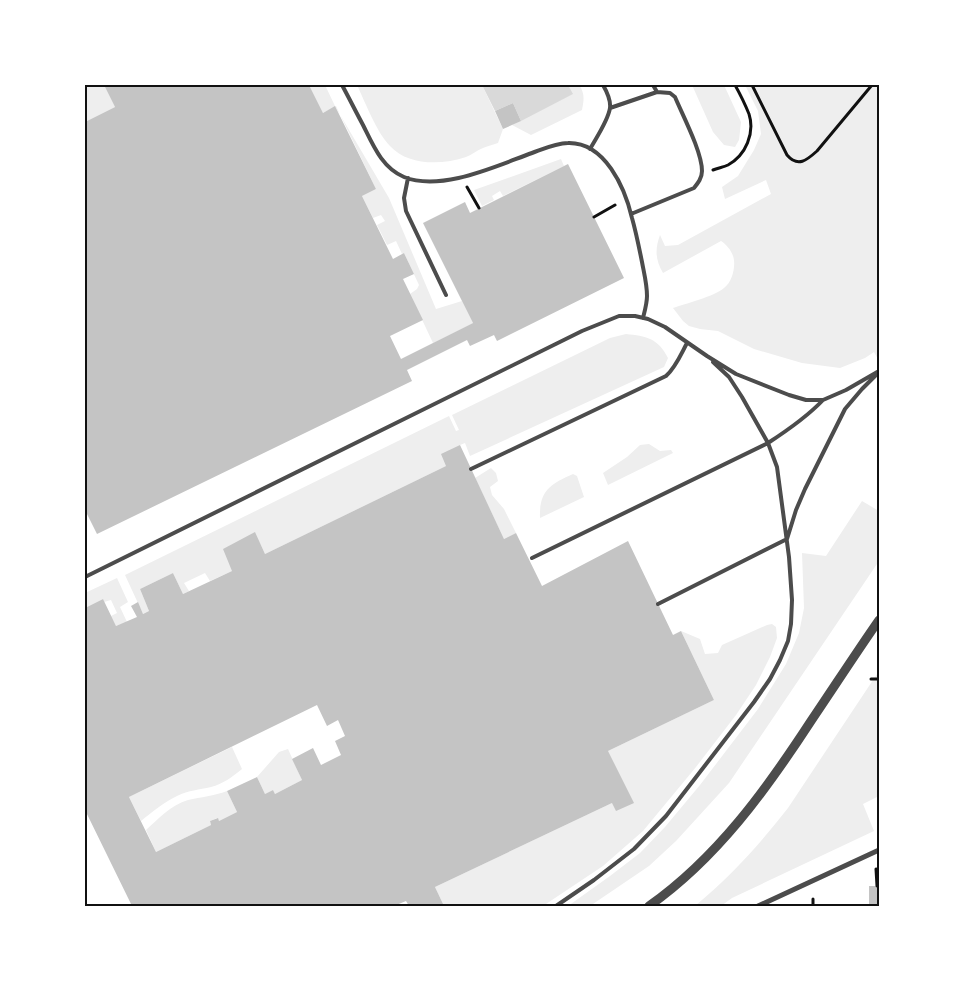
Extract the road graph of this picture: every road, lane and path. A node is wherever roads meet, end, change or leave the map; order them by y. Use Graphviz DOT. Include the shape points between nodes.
graph roads {
  1 [pos="342,85"];
  2 [pos="603,85"];
  3 [pos="654,85"];
  4 [pos="735,85"];
  5 [pos="752,85"];
  6 [pos="872,85"];
  7 [pos="657,92"];
  8 [pos="610,108"];
  9 [pos="590,149"];
  10 [pos="702,173"];
  11 [pos="462,177"];
  12 [pos="408,178"];
  13 [pos="627,199"];
  14 [pos="479,208"];
  15 [pos="631,214"];
  16 [pos="594,217"];
  17 [pos="446,295"];
  18 [pos="643,318"];
  19 [pos="687,343"];
  20 [pos="707,356"];
  21 [pos="879,372"];
  22 [pos="823,400"];
  23 [pos="768,443"];
  24 [pos="471,469"];
  25 [pos="786,539"];
  26 [pos="532,558"];
  27 [pos="85,577"];
  28 [pos="658,604"];
  29 [pos="879,620"];
  30 [pos="871,679"];
  31 [pos="879,679"];
  32 [pos="879,850"];
  33 [pos="876,869"];
  34 [pos="877,886"];
  35 [pos="813,899"];
  36 [pos="556,906"];
  37 [pos="649,906"];
  38 [pos="758,906"];
  39 [pos="813,906"];
  1 -- 12 [label="lane" via="377,153 391,169"];
  2 -- 8 [label="lane"];
  3 -- 7 [label="lane"];
  4 -- 10 [label="path" via="749,114 748,143 728,164"];
  5 -- 6 [label="path" via="787,156 800,162 817,151"];
  7 -- 8 [label="lane"];
  7 -- 10 [label="lane" via="675,97 700,156"];
  8 -- 9 [label="lane"];
  9 -- 11 [label="lane" via="565,143"];
  9 -- 13 [label="lane" via="609,165"];
  10 -- 15 [label="lane" via="694,188"];
  11 -- 12 [label="lane" via="424,182"];
  11 -- 14 [label="path"];
  12 -- 17 [label="lane" via="404,198 406,211"];
  13 -- 15 [label="lane"];
  13 -- 16 [label="path"];
  15 -- 18 [label="lane" via="647,286"];
  18 -- 19 [label="lane" via="665,327"];
  18 -- 27 [label="lane" via="619,316 582,331"];
  19 -- 20 [label="lane"];
  19 -- 24 [label="lane" via="678,362 666,376"];
  20 -- 22 [label="lane" via="736,374 789,395"];
  20 -- 23 [label="lane" via="729,377"];
  21 -- 22 [label="lane"];
  21 -- 25 [label="lane" via="845,409 805,489"];
  22 -- 23 [label="lane" via="812,412"];
  23 -- 25 [label="lane" via="777,467"];
  23 -- 26 [label="lane"];
  25 -- 28 [label="lane"];
  25 -- 36 [label="lane" via="791,624 788,641 770,679 666,816 634,849"];
  29 -- 37 [label="street" via="746,813 689,874"];
  30 -- 31 [label="path"];
  32 -- 38 [label="street"];
  33 -- 34 [label="path"];
  35 -- 39 [label="path"];
}
